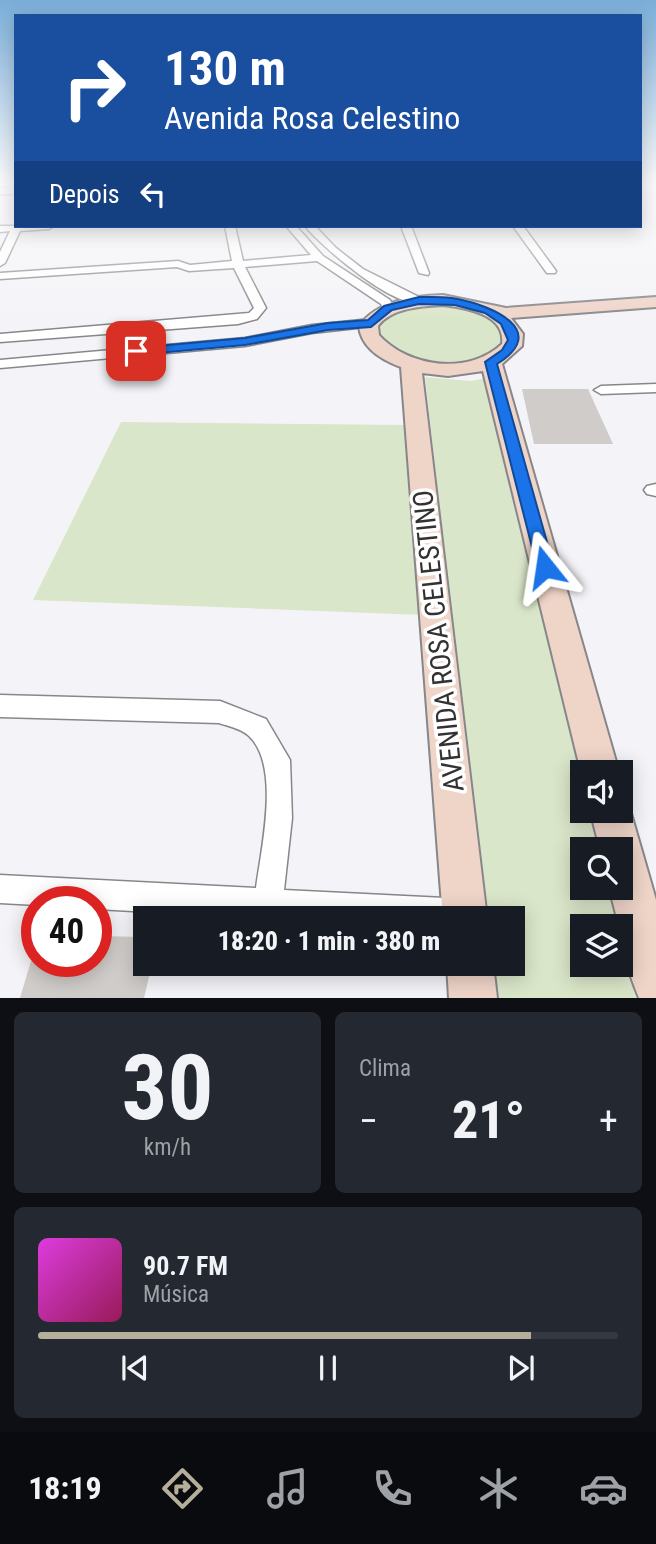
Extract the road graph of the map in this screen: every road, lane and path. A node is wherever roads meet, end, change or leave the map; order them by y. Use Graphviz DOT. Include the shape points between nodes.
graph roads {
  1 [pos="15,230"];
  2 [pos="231,230"];
  3 [pos="297,230"];
  4 [pos="314,230"];
  5 [pos="407,230"];
  6 [pos="522,230"];
  7 [pos="308,247"];
  8 [pos="279,256"];
  9 [pos="319,258"];
  10 [pos="236,259"];
  11 [pos="0,263"];
  12 [pos="551,271"];
  13 [pos="424,273"];
  14 [pos="0,276"];
  15 [pos="419,300"];
  16 [pos="656,302"];
  17 [pos="388,308"];
  18 [pos="656,310"];
  19 [pos="489,311"];
  20 [pos="510,327"];
  21 [pos="371,330"];
  22 [pos="0,338"];
  23 [pos="491,362"];
  24 [pos="0,363"];
  25 [pos="411,364"];
  26 [pos="656,388"];
  27 [pos="601,390"];
  28 [pos="0,706"];
  29 [pos="597,760"];
  30 [pos="0,890"];
  31 [pos="633,895"];
  32 [pos="268,903"];
  33 [pos="313,906"];
  34 [pos="464,906"];
  35 [pos="471,976"];
  36 [pos="656,982"];
  37 [pos="472,998"];
  1 -- 11 [label="street"];
  2 -- 10 [label="street"];
  3 -- 7 [label="street"];
  4 -- 15 [label="street" via="348,262"];
  5 -- 13 [label="street"];
  6 -- 12 [label="street"];
  7 -- 8 [label="street"];
  7 -- 9 [label="street"];
  8 -- 9 [label="street"];
  8 -- 10 [label="street"];
  9 -- 17 [label="street" via="386,302"];
  10 -- 14 [label="street" via="189,268 178,264"];
  10 -- 22 [label="street" via="260,307 249,318"];
  15 -- 17 [label="street"];
  15 -- 19 [label="street" via="456,301"];
  16 -- 19 [label="street"];
  17 -- 21 [label="street"];
  18 -- 20 [label="street" via="526,319"];
  19 -- 20 [label="street"];
  20 -- 23 [label="street" via="512,346"];
  21 -- 24 [label="street"];
  21 -- 25 [label="street" via="388,354"];
  23 -- 25 [label="street" via="453,369"];
  23 -- 29 [label="street"];
  25 -- 34 [label="street, AVENIDA ROSA CELESTINO"];
  26 -- 27 [label="street"];
  28 -- 32 [label="street" via="220,712 257,727 277,760 279,818"];
  30 -- 32 [label="street"];
  31 -- 36 [label="street"];
  32 -- 33 [label="street"];
  35 -- 37 [label="street"];
}
